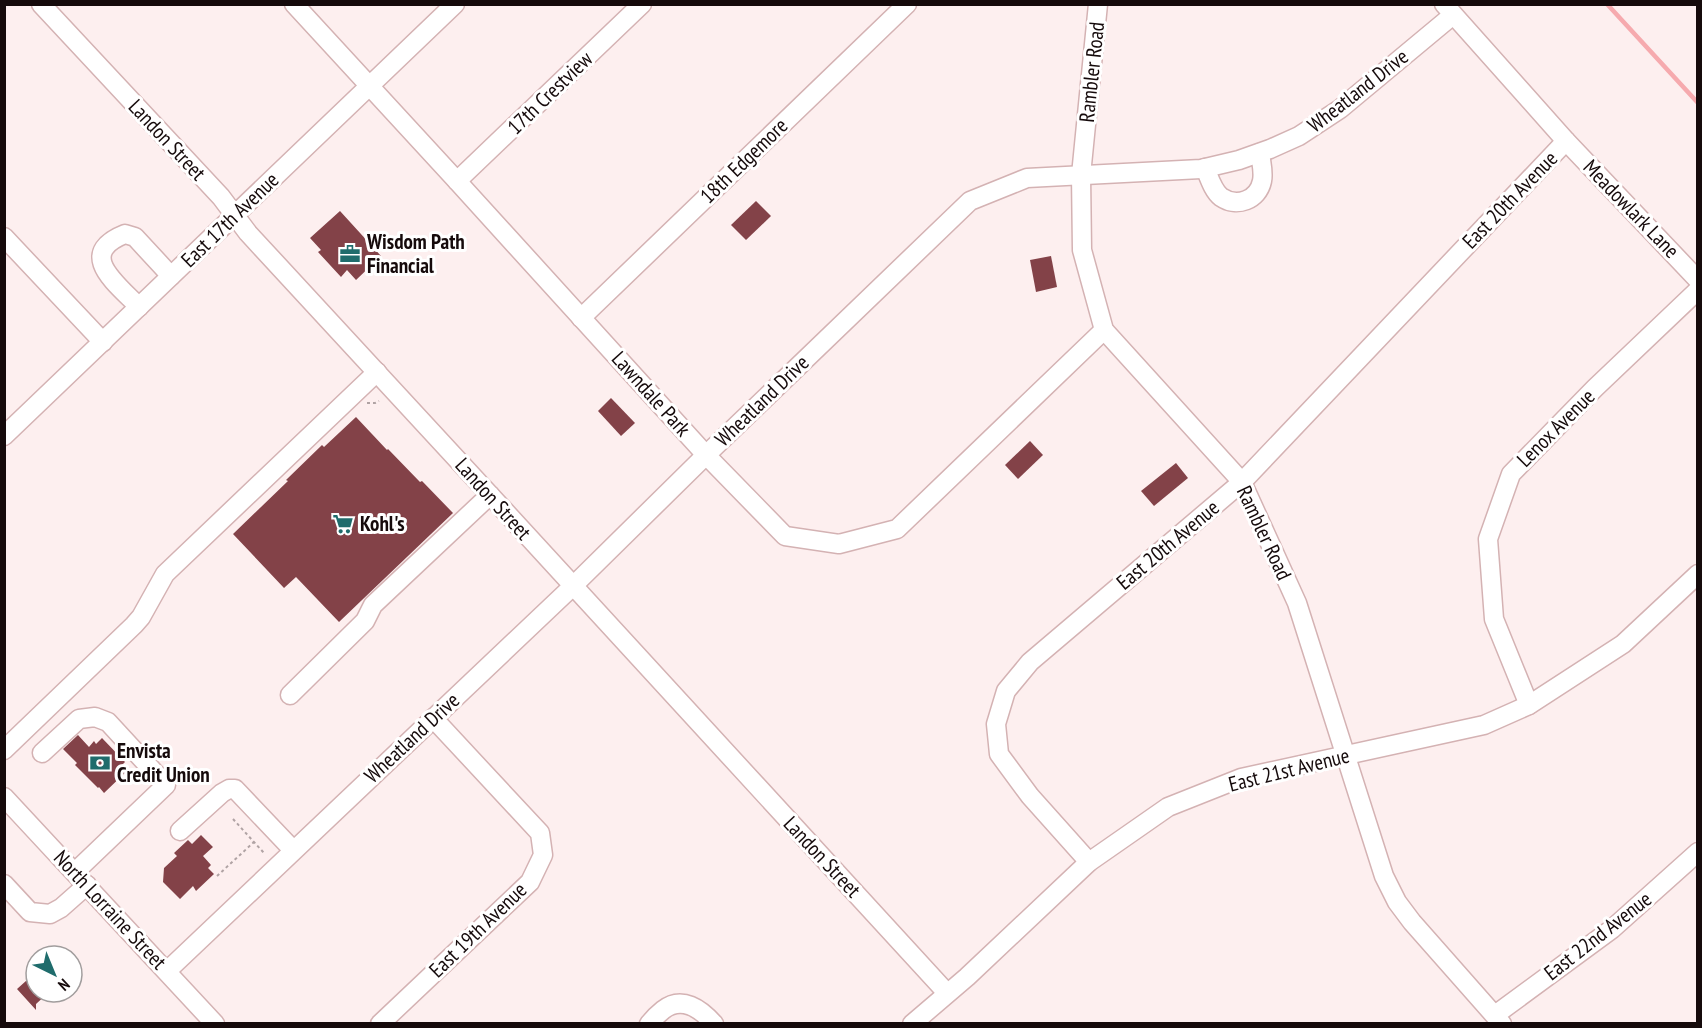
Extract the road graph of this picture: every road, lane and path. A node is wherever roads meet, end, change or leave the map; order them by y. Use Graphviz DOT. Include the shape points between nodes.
graph roads {
  1 [pos="41,4"];
  2 [pos="294,4"];
  3 [pos="455,4"];
  4 [pos="642,4"];
  5 [pos="908,4"];
  6 [pos="1098,4"];
  7 [pos="1449,10"];
  8 [pos="370,86"];
  9 [pos="1566,141"];
  10 [pos="1260,153"];
  11 [pos="1205,168"];
  12 [pos="1081,175"];
  13 [pos="457,181"];
  14 [pos="234,216"];
  15 [pos="4,237"];
  16 [pos="171,276"];
  17 [pos="1698,280"];
  18 [pos="1698,290"];
  19 [pos="139,307"];
  20 [pos="581,318"];
  21 [pos="1104,330"];
  22 [pos="103,342"];
  23 [pos="377,372"];
  24 [pos="4,436"];
  25 [pos="706,455"];
  26 [pos="1242,482"];
  27 [pos="490,495"];
  28 [pos="1698,574"];
  29 [pos="573,586"];
  30 [pos="290,695"];
  31 [pos="1528,705"];
  32 [pos="433,718"];
  33 [pos="4,750"];
  34 [pos="42,753"];
  35 [pos="1345,756"];
  36 [pos="4,797"];
  37 [pos="233,819"];
  38 [pos="180,831"];
  39 [pos="254,842"];
  40 [pos="293,850"];
  41 [pos="1698,852"];
  42 [pos="264,854"];
  43 [pos="1089,862"];
  44 [pos="217,876"];
  45 [pos="81,878"];
  46 [pos="4,884"];
  47 [pos="167,971"];
  48 [pos="946,993"];
  49 [pos="1498,1019"];
  50 [pos="215,1023"];
  51 [pos="380,1023"];
  52 [pos="649,1023"];
  53 [pos="714,1023"];
  54 [pos="912,1023"];
  1 -- 14 [label="street, Landon Street"];
  2 -- 8 [label="street, Lawndale Park"];
  3 -- 8 [label="street, East 17th Avenue"];
  4 -- 13 [label="street, 17th Crestview"];
  5 -- 20 [label="street, 18th Edgemore"];
  6 -- 12 [label="street, Rambler Road"];
  7 -- 9 [label="street, Meadowlark Lane"];
  7 -- 10 [label="street, Wheatland Drive" via="1340,109 1299,136"];
  8 -- 13 [label="street, Lawndale Park"];
  8 -- 14 [label="street, East 17th Avenue"];
  9 -- 17 [label="street, Meadowlark Lane"];
  9 -- 26 [label="street, East 20th Avenue"];
  10 -- 11 [label="street, Wheatland Drive"];
  10 -- 11 [label="street" via="1262,182 1249,200 1242,202 1222,197"];
  11 -- 12 [label="street, Wheatland Drive"];
  12 -- 21 [label="street, Rambler Road" via="1082,250"];
  12 -- 25 [label="street, Wheatland Drive" via="1027,178 970,201"];
  13 -- 20 [label="street, Lawndale Park"];
  14 -- 16 [label="street, East 17th Avenue"];
  14 -- 23 [label="street, Landon Street"];
  15 -- 22 [label="street"];
  16 -- 19 [label="street, East 17th Avenue"];
  16 -- 19 [label="street" via="135,237 125,234 106,246 101,258 104,270"];
  18 -- 31 [label="street, Lenox Avenue" via="1511,474 1488,539 1494,619"];
  19 -- 22 [label="street, East 17th Avenue"];
  20 -- 25 [label="street, Lawndale Park"];
  21 -- 25 [label="street, Lawndale Park" via="897,529 839,544 785,536"];
  21 -- 26 [label="street, Rambler Road"];
  22 -- 24 [label="street, East 17th Avenue"];
  23 -- 27 [label="street, Landon Street"];
  23 -- 33 [label="street" via="165,574 134,625"];
  25 -- 29 [label="street, Wheatland Drive"];
  26 -- 35 [label="street, Rambler Road" via="1296,603"];
  26 -- 43 [label="street, East 20th Avenue" via="1030,662 1006,691 996,724 999,754 1030,796"];
  27 -- 29 [label="street, Landon Street"];
  27 -- 30 [label="street" via="373,605 365,621"];
  28 -- 31 [label="street, East 21st Avenue" via="1623,644"];
  29 -- 32 [label="street, Wheatland Drive"];
  29 -- 48 [label="street, Landon Street"];
  31 -- 35 [label="street, East 21st Avenue" via="1484,725"];
  32 -- 40 [label="street, Wheatland Drive"];
  32 -- 51 [label="street, East 19th Avenue" via="540,833 543,855 530,882"];
  34 -- 45 [label="street" via="79,719 95,717 108,722 166,785"];
  35 -- 43 [label="street, East 21st Avenue" via="1241,778 1168,807"];
  35 -- 49 [label="street, Rambler Road" via="1384,876 1397,902"];
  36 -- 45 [label="street, North Lorraine Street"];
  37 -- 39 [label="path"];
  38 -- 40 [label="street" via="222,793 235,789"];
  39 -- 42 [label="path"];
  39 -- 44 [label="path"];
  40 -- 47 [label="street, Wheatland Drive"];
  41 -- 49 [label="street, East 22nd Avenue" via="1611,929"];
  43 -- 48 [label="street, East 21st Avenue"];
  45 -- 46 [label="street" via="62,908 50,914 30,912"];
  45 -- 47 [label="street, North Lorraine Street"];
  47 -- 50 [label="street, North Lorraine Street"];
  48 -- 54 [label="street, East 21st Avenue"];
  52 -- 53 [label="street" via="665,1008 680,1004 698,1008"];
}
